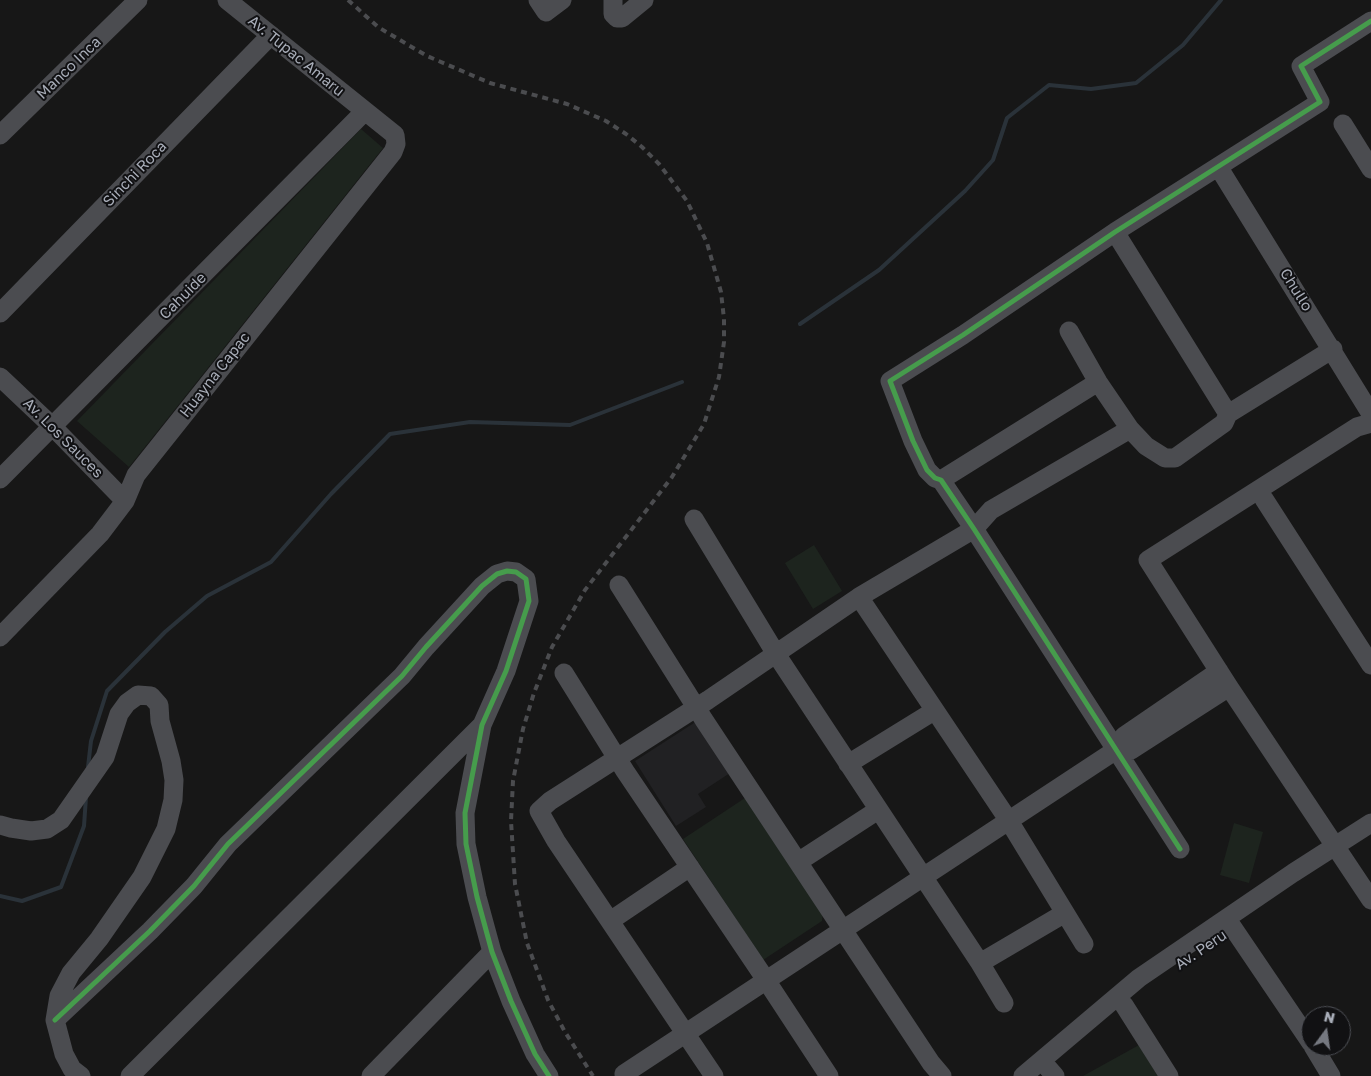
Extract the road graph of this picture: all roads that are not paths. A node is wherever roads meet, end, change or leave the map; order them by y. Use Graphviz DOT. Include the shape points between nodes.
graph roads {
  1 [pos="138,0"];
  2 [pos="227,0"];
  3 [pos="538,0"];
  4 [pos="562,0"];
  5 [pos="613,0"];
  6 [pos="644,0"];
  7 [pos="1371,21"];
  8 [pos="271,35"];
  9 [pos="365,111"];
  10 [pos="1343,124"];
  11 [pos="0,135"];
  12 [pos="1219,168"];
  13 [pos="1371,169"];
  14 [pos="1114,232"];
  15 [pos="0,313"];
  16 [pos="1069,331"];
  17 [pos="1332,349"];
  18 [pos="0,377"];
  19 [pos="1098,382"];
  20 [pos="1228,414"];
  21 [pos="1371,414"];
  22 [pos="1371,423"];
  23 [pos="53,427"];
  24 [pos="1371,428"];
  25 [pos="1130,429"];
  26 [pos="0,480"];
  27 [pos="941,480"];
  28 [pos="1268,492"];
  29 [pos="125,501"];
  30 [pos="694,519"];
  31 [pos="974,529"];
  32 [pos="1159,564"];
  33 [pos="619,585"];
  34 [pos="859,597"];
  35 [pos="0,637"];
  36 [pos="1371,645"];
  37 [pos="776,654"];
  38 [pos="1371,665"];
  39 [pos="1219,671"];
  40 [pos="564,673"];
  41 [pos="1229,687"];
  42 [pos="696,708"];
  43 [pos="934,711"];
  44 [pos="482,725"];
  45 [pos="1116,750"];
  46 [pos="617,757"];
  47 [pos="848,764"];
  48 [pos="878,810"];
  49 [pos="1009,820"];
  50 [pos="1371,823"];
  51 [pos="0,825"];
  52 [pos="1371,836"];
  53 [pos="1342,847"];
  54 [pos="1180,849"];
  55 [pos="798,862"];
  56 [pos="690,867"];
  57 [pos="922,878"];
  58 [pos="1371,880"];
  59 [pos="1371,900"];
  60 [pos="1065,912"];
  61 [pos="1235,920"];
  62 [pos="610,921"];
  63 [pos="844,931"];
  64 [pos="1084,944"];
  65 [pos="492,952"];
  66 [pos="980,964"];
  67 [pos="766,980"];
  68 [pos="1004,1003"];
  69 [pos="1124,1005"];
  70 [pos="1301,1009"];
  71 [pos="56,1020"];
  72 [pos="1301,1026"];
  73 [pos="685,1034"];
  74 [pos="1319,1056"];
  75 [pos="1332,1056"];
  76 [pos="1048,1073"];
  77 [pos="624,1074"];
  78 [pos="81,1076"];
  79 [pos="130,1076"];
  80 [pos="371,1076"];
  81 [pos="548,1076"];
  82 [pos="714,1076"];
  83 [pos="829,1076"];
  84 [pos="942,1076"];
  85 [pos="1023,1076"];
  86 [pos="1169,1076"];
  87 [pos="1331,1076"];
  88 [pos="1344,1076"];
  1 -- 11 [label="street, Manco Inca"];
  2 -- 8 [label="street, Av. Tupac Amaru"];
  3 -- 4 [label="street" via="546,12"];
  5 -- 6 [label="street" via="613,14 617,18 622,18"];
  7 -- 12 [label="street" via="1300,66 1320,102"];
  8 -- 9 [label="street, Av. Tupac Amaru"];
  8 -- 15 [label="street, Sinchi Roca"];
  9 -- 23 [label="street, Cahuide"];
  9 -- 29 [label="street, Huayna Capac" via="395,135 393,152 136,475"];
  10 -- 13 [label="street"];
  12 -- 14 [label="street"];
  12 -- 17 [label="street, Chullo"];
  14 -- 20 [label="street"];
  14 -- 27 [label="street" via="964,335 890,381 927,470"];
  16 -- 19 [label="street"];
  17 -- 20 [label="street"];
  17 -- 21 [label="street, Chullo"];
  18 -- 23 [label="street, Av. Los Sauces"];
  19 -- 25 [label="street"];
  19 -- 27 [label="street"];
  20 -- 25 [label="street" via="1224,423 1174,458 1165,458 1146,446"];
  22 -- 28 [label="street" via="1357,427"];
  23 -- 26 [label="street, Cahuide"];
  23 -- 29 [label="street, Av. Los Sauces"];
  24 -- 28 [label="street" via="1363,437"];
  25 -- 31 [label="street" via="991,510"];
  27 -- 31 [label="street"];
  28 -- 32 [label="street"];
  28 -- 36 [label="street"];
  28 -- 38 [label="street"];
  29 -- 35 [label="street, Huayna Capac" via="100,534"];
  30 -- 37 [label="street"];
  31 -- 34 [label="street"];
  31 -- 45 [label="street"];
  32 -- 39 [label="street"];
  32 -- 53 [label="street"];
  33 -- 42 [label="street"];
  34 -- 37 [label="street"];
  34 -- 43 [label="street"];
  37 -- 42 [label="street"];
  37 -- 47 [label="street"];
  39 -- 41 [label="street"];
  39 -- 45 [label="street" via="1124,736"];
  40 -- 46 [label="street"];
  41 -- 45 [label="street" via="1131,750"];
  41 -- 53 [label="street"];
  42 -- 46 [label="street"];
  42 -- 55 [label="street"];
  43 -- 47 [label="street"];
  43 -- 49 [label="street"];
  44 -- 65 [label="street" via="466,813 466,844"];
  44 -- 71 [label="street" via="506,670 529,601 526,579 516,572 498,574 482,586 402,676 228,844 194,886"];
  44 -- 79 [label="street"];
  45 -- 49 [label="street"];
  45 -- 54 [label="street"];
  46 -- 56 [label="street"];
  46 -- 62 [label="street" via="539,811"];
  47 -- 48 [label="street"];
  48 -- 55 [label="street"];
  48 -- 57 [label="street"];
  49 -- 57 [label="street"];
  49 -- 60 [label="street"];
  50 -- 53 [label="street"];
  51 -- 71 [label="street" via="32,831 62,820 105,756 119,714 127,703 138,695 151,696 159,705 174,780 166,829 142,877 71,973 59,996"];
  52 -- 53 [label="street"];
  53 -- 58 [label="street"];
  53 -- 59 [label="street"];
  53 -- 61 [label="street"];
  55 -- 63 [label="street"];
  56 -- 62 [label="street"];
  56 -- 67 [label="street"];
  57 -- 63 [label="street"];
  57 -- 66 [label="street"];
  60 -- 64 [label="street"];
  60 -- 66 [label="street"];
  61 -- 69 [label="street, Av. Peru"];
  61 -- 70 [label="street"];
  61 -- 72 [label="street"];
  61 -- 85 [label="street" via="1139,978"];
  62 -- 73 [label="street"];
  63 -- 67 [label="street"];
  63 -- 84 [label="street"];
  65 -- 80 [label="street"];
  65 -- 81 [label="street" via="534,1054"];
  66 -- 68 [label="street"];
  67 -- 73 [label="street"];
  67 -- 83 [label="street"];
  69 -- 76 [label="street, Av. Peru"];
  69 -- 86 [label="street"];
  71 -- 78 [label="street" via="64,1054 72,1069"];
  73 -- 77 [label="street"];
  73 -- 82 [label="street"];
  74 -- 87 [label="street"];
  75 -- 88 [label="street"];
}
